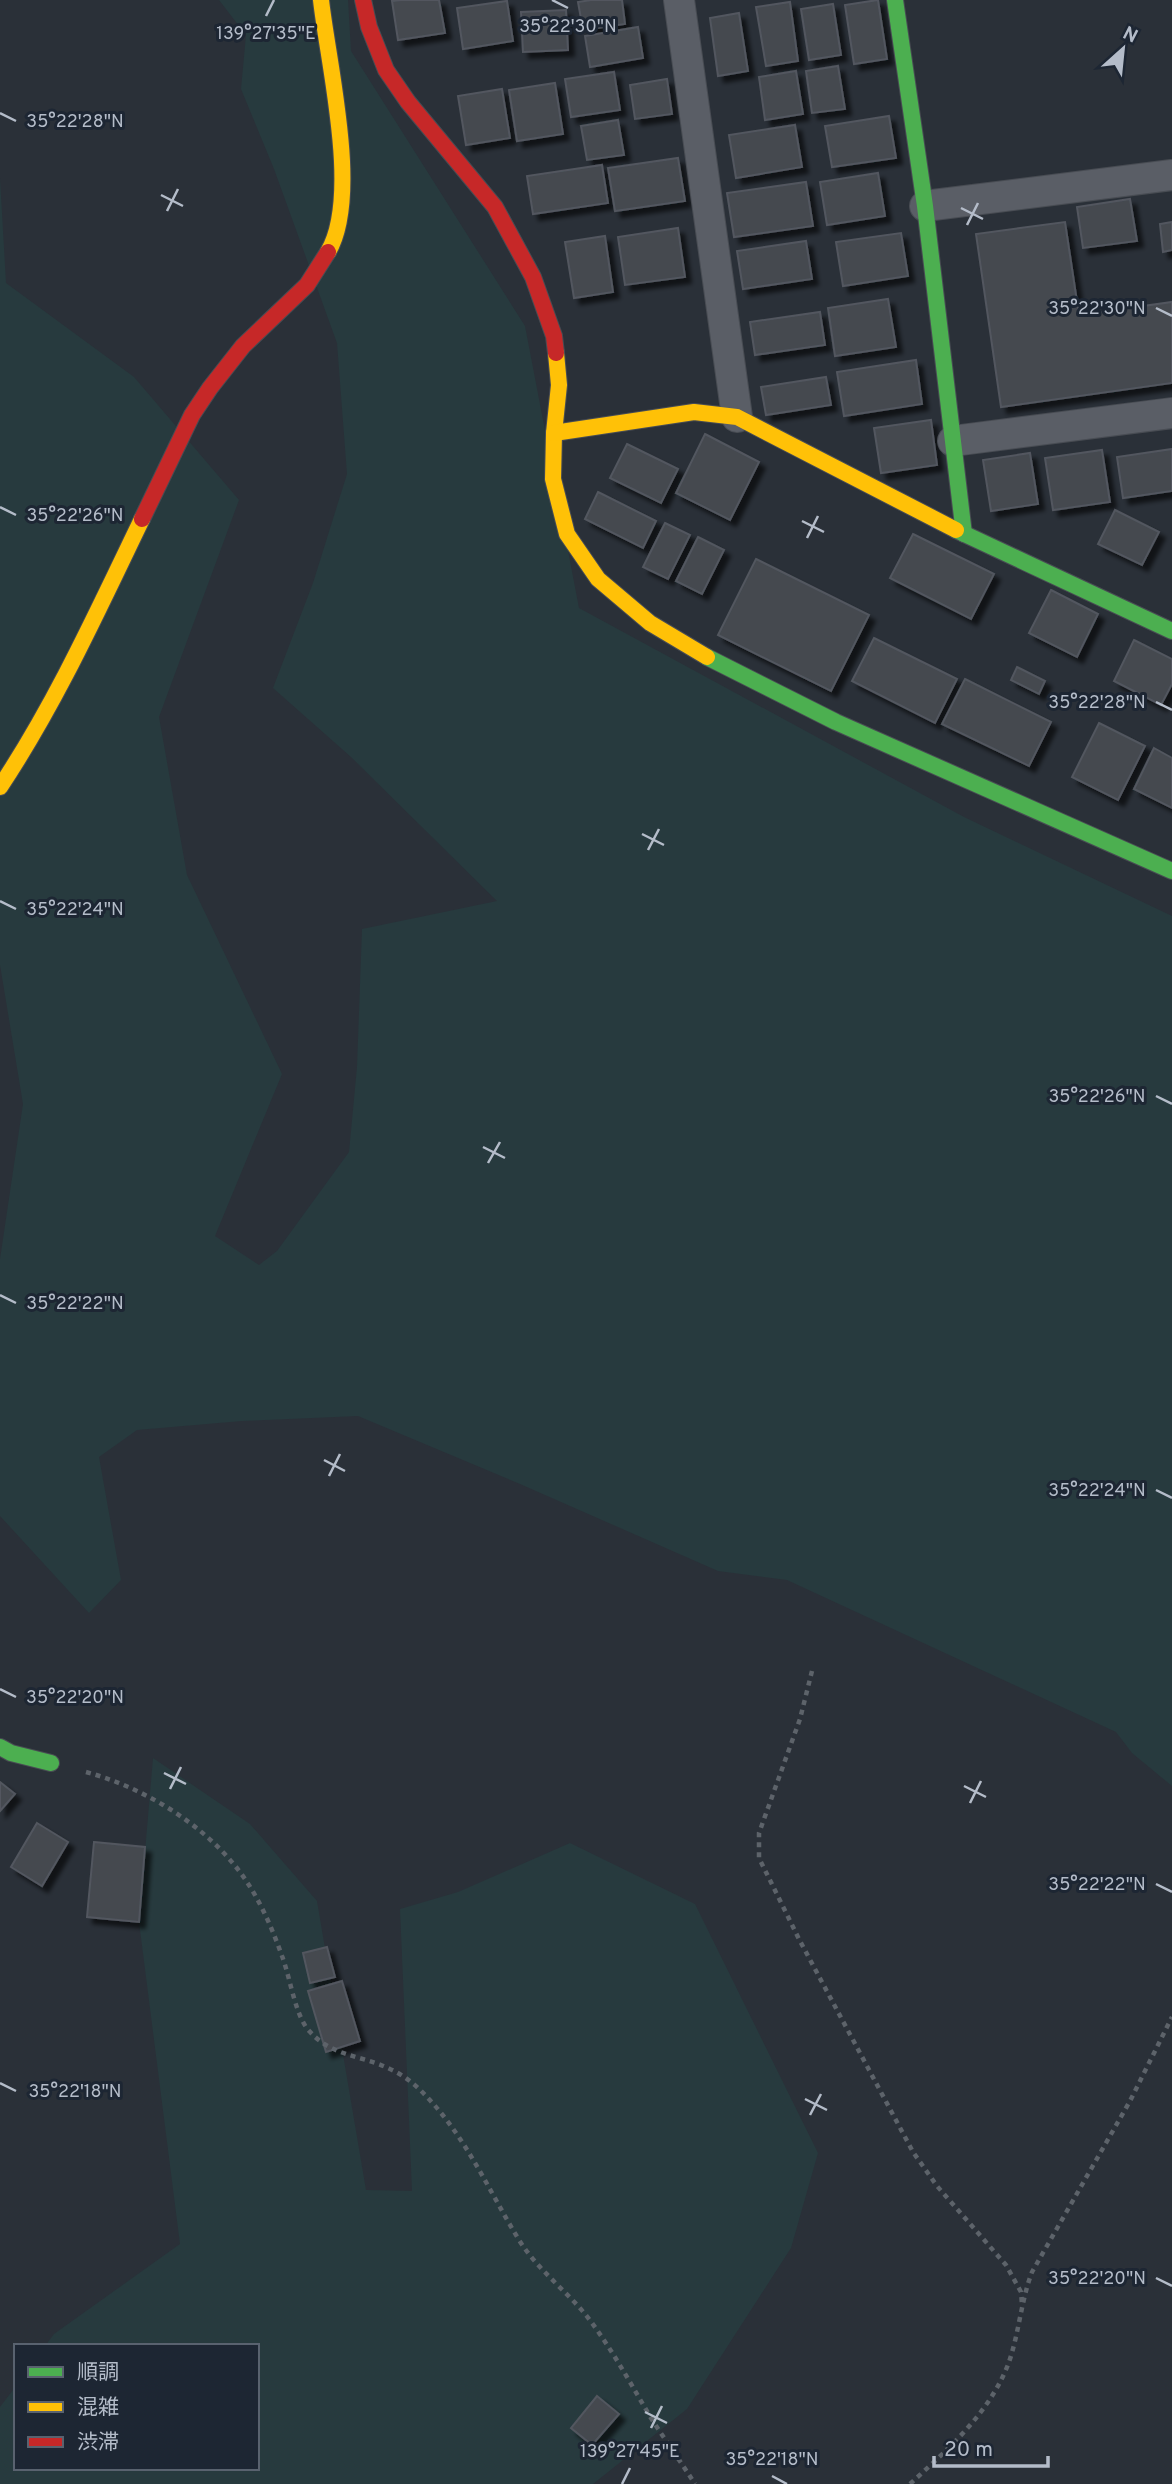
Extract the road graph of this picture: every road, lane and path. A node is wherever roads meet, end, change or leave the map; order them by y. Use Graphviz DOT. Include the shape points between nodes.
graph roads {
  1 [pos="321,0"];
  2 [pos="363,0"];
  3 [pos="679,0"];
  4 [pos="895,0"];
  5 [pos="1172,175"];
  6 [pos="925,206"];
  7 [pos="1172,413"];
  8 [pos="737,417"];
  9 [pos="554,433"];
  10 [pos="953,441"];
  11 [pos="964,534"];
  12 [pos="1172,631"];
  13 [pos="0,787"];
  14 [pos="1172,871"];
  15 [pos="812,1671"];
  16 [pos="0,1747"];
  17 [pos="51,1763"];
  18 [pos="1172,2017"];
  19 [pos="1022,2305"];
  20 [pos="695,2484"];
  21 [pos="910,2484"];
  1 -- 13 [label="street" via="341,169 342,213 333,244 317,273 243,346 192,415 76,654"];
  2 -- 9 [label="street" via="386,70 495,207 533,277 554,336 559,385"];
  3 -- 8 [label="street"];
  4 -- 6 [label="street"];
  5 -- 6 [label="street"];
  6 -- 10 [label="street"];
  7 -- 10 [label="street"];
  8 -- 9 [label="street" via="694,412"];
  8 -- 11 [label="street"];
  9 -- 14 [label="street" via="553,479 567,534 598,579 650,623 836,722"];
  10 -- 11 [label="street"];
  11 -- 12 [label="street"];
  15 -- 19 [label="path" via="800,1719 759,1833 758,1858 913,2151 937,2186 1006,2265 1021,2292"];
  16 -- 17 [label="street"];
  17 -- 20 [label="path" via="134,1789 210,1839 237,1868 261,1905 305,2024 334,2051 389,2068 428,2098 458,2134 520,2241 601,2335"];
  18 -- 19 [label="path" via="1123,2113 1045,2246"];
  19 -- 21 [label="path" via="1009,2362 987,2404"];
}
